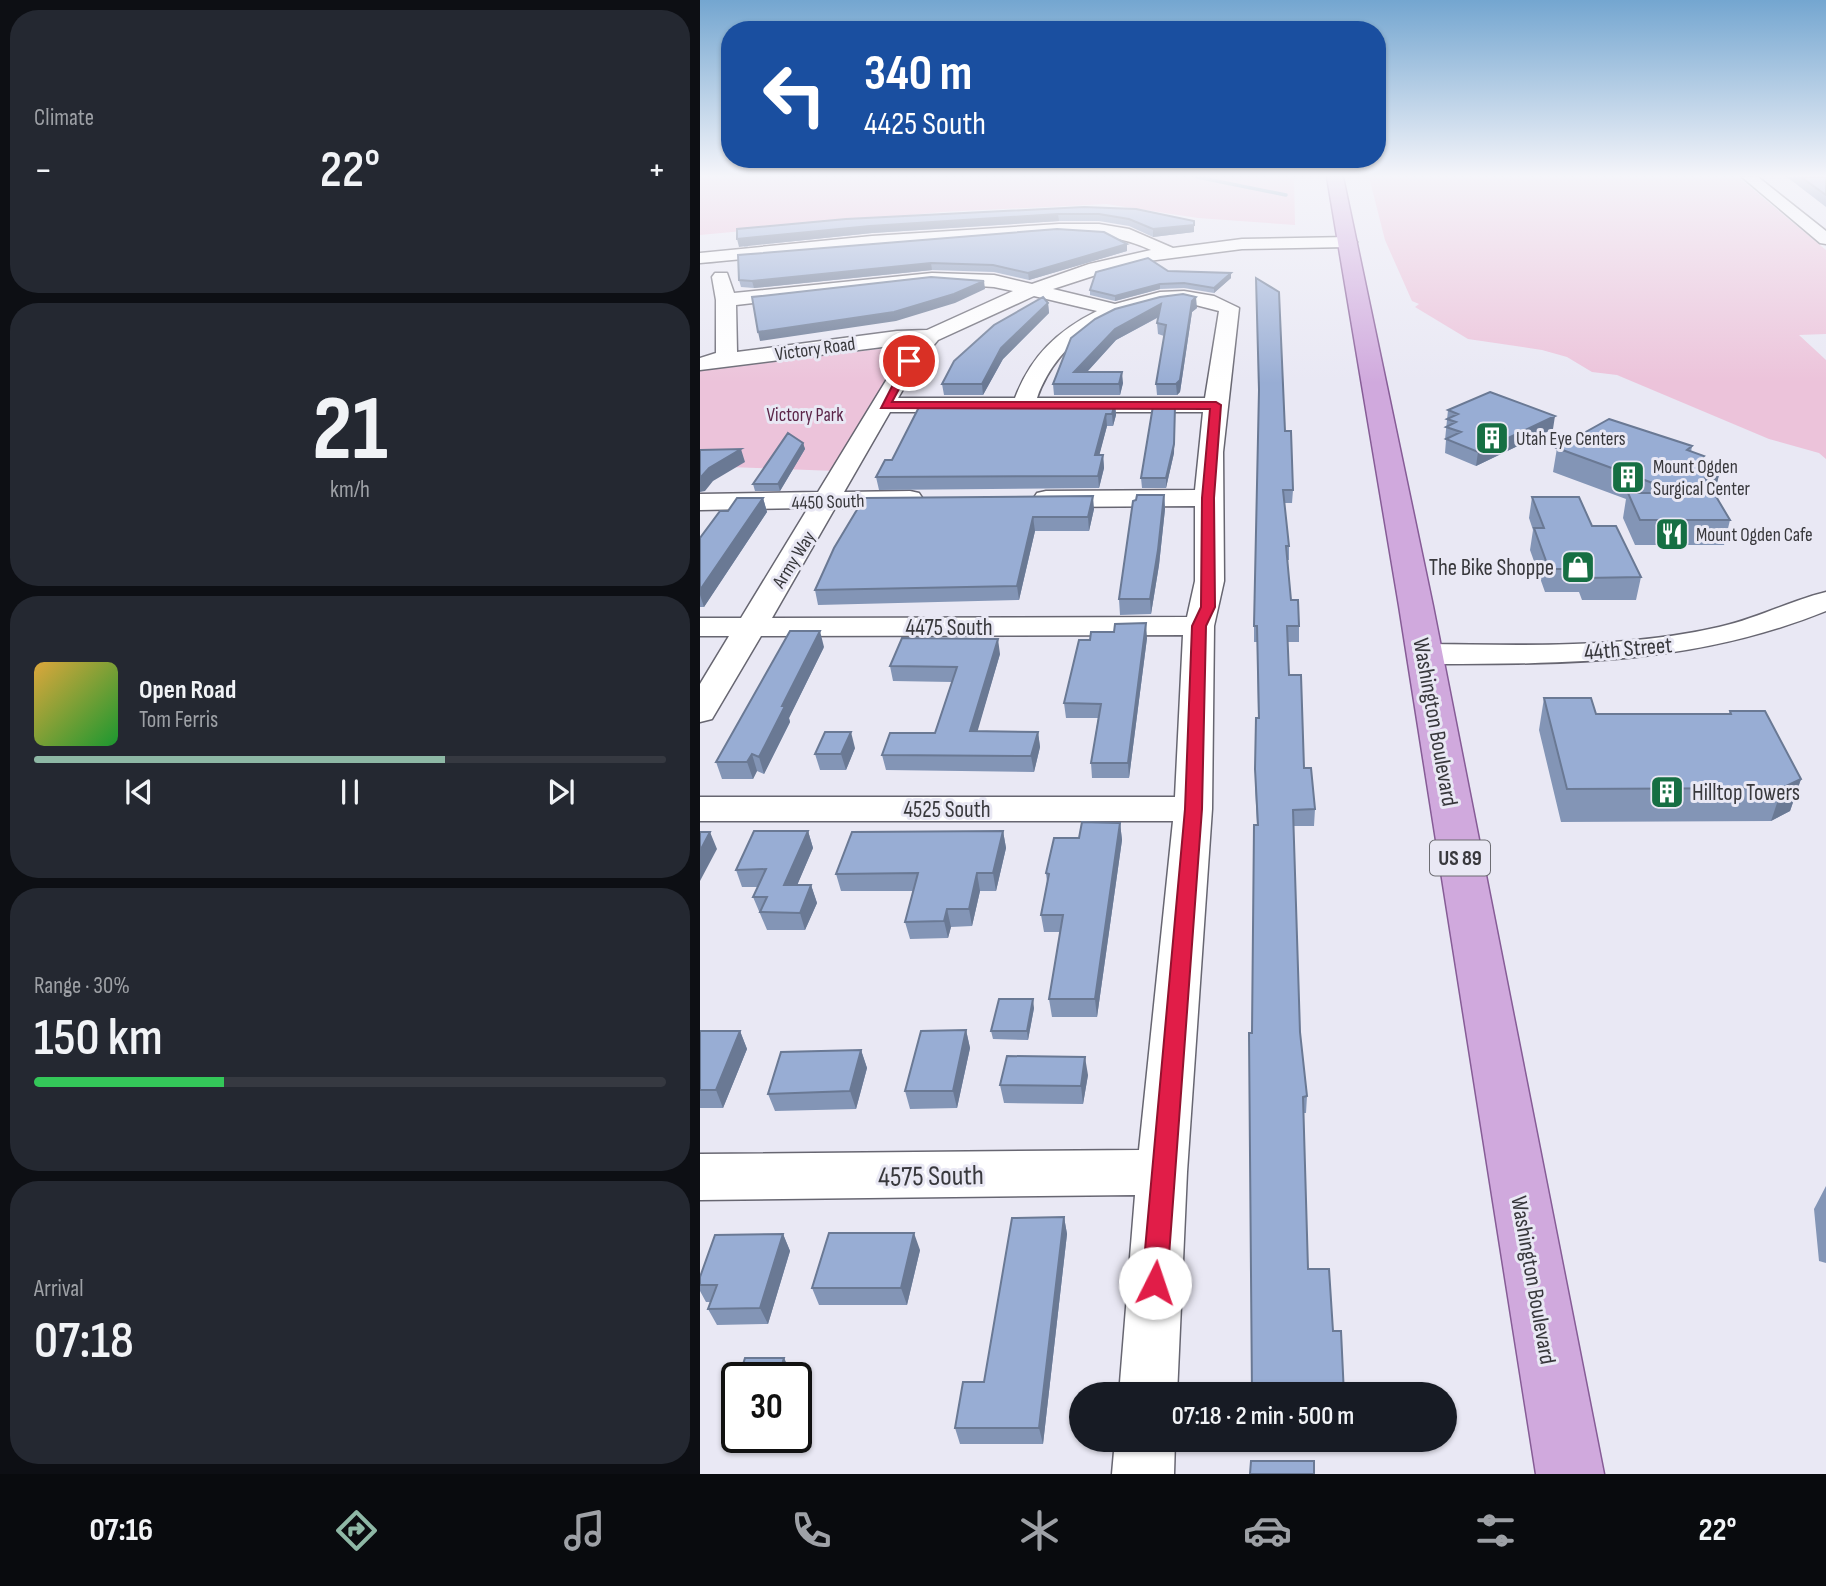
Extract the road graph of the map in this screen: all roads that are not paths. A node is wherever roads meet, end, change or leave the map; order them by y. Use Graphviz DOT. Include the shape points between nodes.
graph roads {
  1 [pos="823,246"];
  2 [pos="1155,246"];
  3 [pos="1225,246"];
  4 [pos="1349,246"];
  5 [pos="1168,252"];
  6 [pos="708,257"];
  7 [pos="1033,291"];
  8 [pos="726,300"];
  9 [pos="1118,310"];
  10 [pos="932,335"];
  11 [pos="723,360"];
  12 [pos="700,364"];
  13 [pos="885,405"];
  14 [pos="1216,405"];
  15 [pos="1023,406"];
  16 [pos="1208,498"];
  17 [pos="939,499"];
  18 [pos="1022,499"];
  19 [pos="829,501"];
  20 [pos="700,502"];
  21 [pos="1826,601"];
  22 [pos="1199,626"];
  23 [pos="750,627"];
  24 [pos="700,628"];
  25 [pos="1424,654"];
  26 [pos="700,712"];
  27 [pos="700,809"];
  28 [pos="1193,809"];
  29 [pos="1162,1172"];
  30 [pos="700,1177"];
  31 [pos="1149,1382"];
  32 [pos="1144,1452"];
  33 [pos="1143,1474"];
  34 [pos="1570,1474"];
  1 -- 6 [label="street"];
  2 -- 5 [label="street"];
  3 -- 5 [label="street, Victory Road"];
  4 -- 25 [label="main road, Washington Boulevard / US 89"];
  5 -- 7 [label="street, Victory Road" via="1095,268"];
  6 -- 8 [label="street"];
  7 -- 8 [label="street" via="966,278 932,278"];
  7 -- 9 [label="street"];
  7 -- 10 [label="street, Victory Road"];
  8 -- 11 [label="street" via="727,353"];
  9 -- 14 [label="street" via="1156,296 1189,295 1213,299 1229,308"];
  9 -- 15 [label="street" via="1069,336 1049,354 1035,374"];
  10 -- 11 [label="street, Victory Road"];
  10 -- 13 [label="street, Army Way" via="909,361"];
  11 -- 12 [label="street, Victory Road"];
  13 -- 15 [label="street"];
  13 -- 19 [label="street, Army Way"];
  14 -- 15 [label="street"];
  14 -- 16 [label="street"];
  16 -- 18 [label="street"];
  16 -- 22 [label="street" via="1208,607"];
  17 -- 19 [label="street, 4450 South"];
  19 -- 20 [label="street, 4450 South"];
  19 -- 23 [label="street, Army Way"];
  21 -- 25 [label="street, 44th Street" via="1760,626 1674,645 1546,654"];
  22 -- 23 [label="street, 4475 South"];
  22 -- 28 [label="street"];
  23 -- 24 [label="street, 4475 South"];
  23 -- 26 [label="street, Army Way"];
  25 -- 34 [label="main road, Washington Boulevard / US 89"];
  27 -- 28 [label="street, 4525 South"];
  28 -- 29 [label="street"];
  29 -- 30 [label="street, 4575 South"];
  29 -- 31 [label="street"];
  32 -- 33 [label="street"];
}
